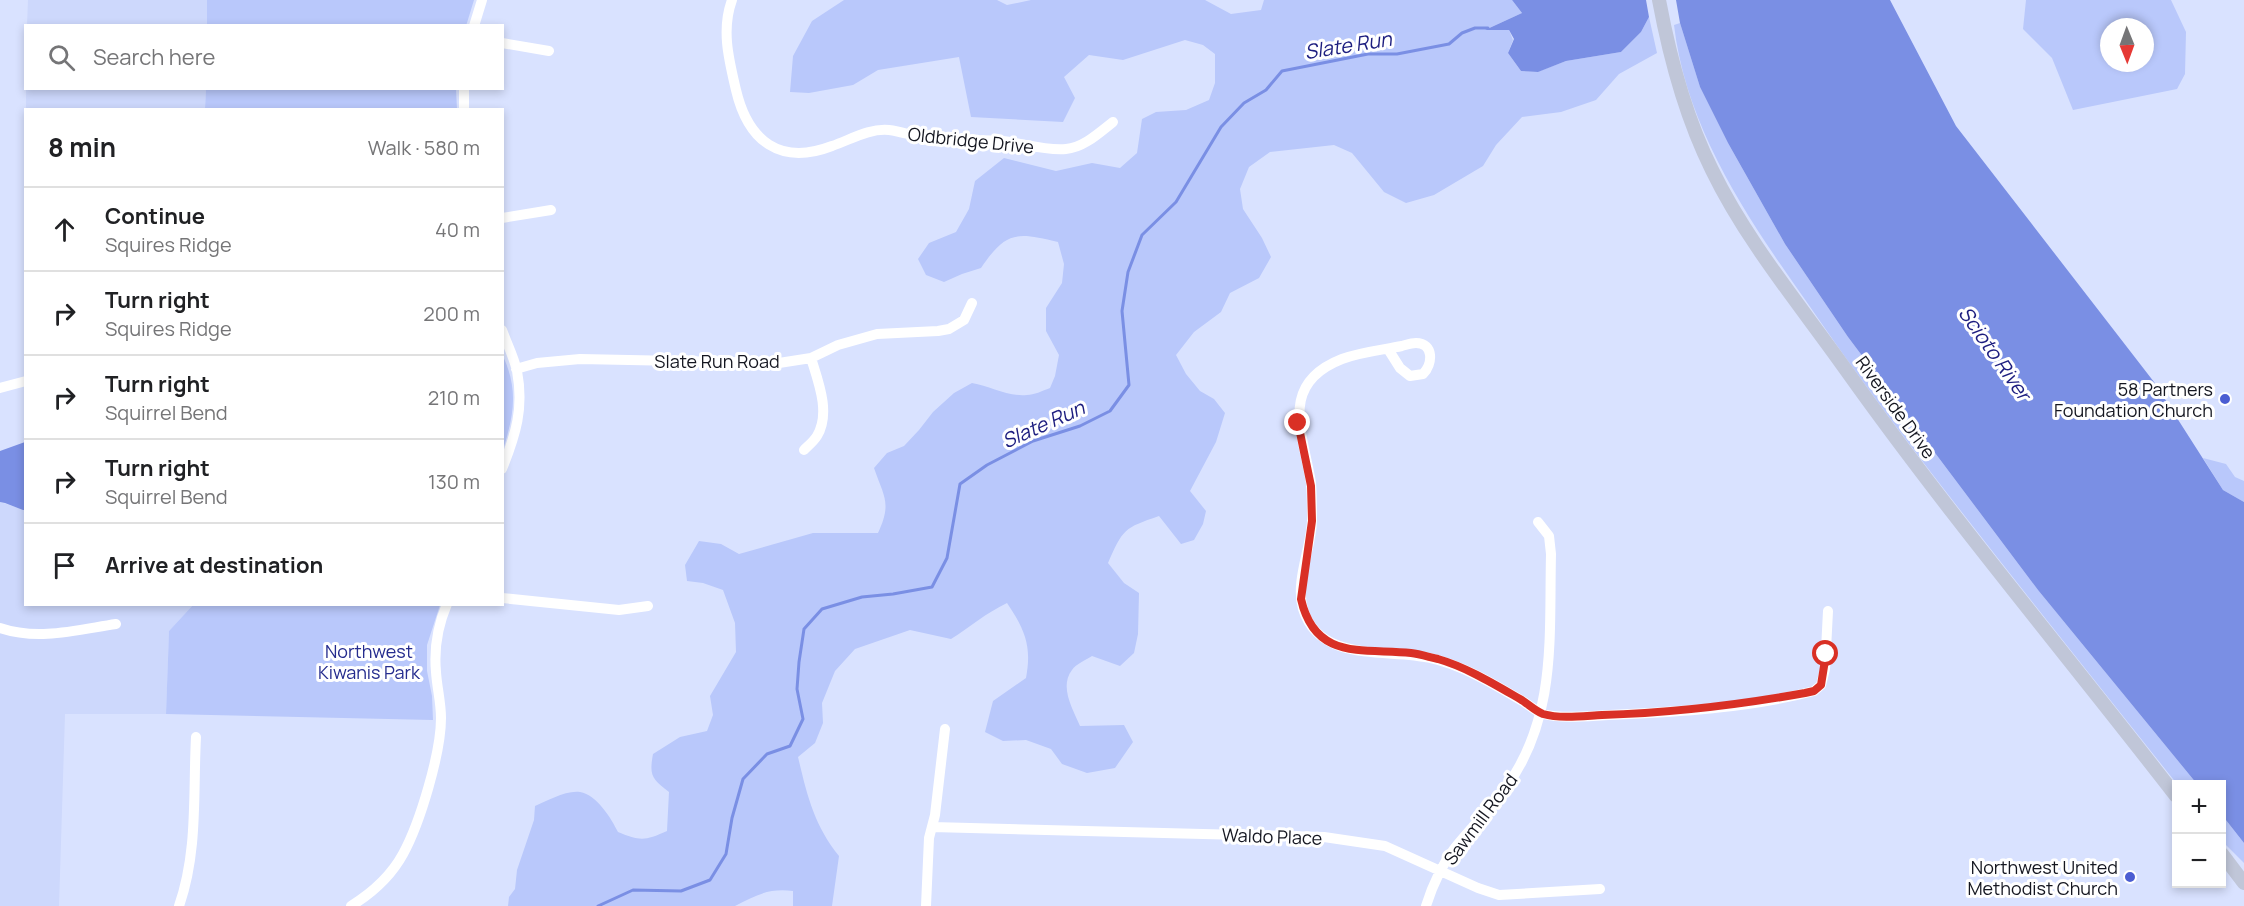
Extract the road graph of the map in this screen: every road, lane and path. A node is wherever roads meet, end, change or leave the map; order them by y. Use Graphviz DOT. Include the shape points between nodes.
graph roads {
  1 [pos="482,0"];
  2 [pos="732,0"];
  3 [pos="1659,0"];
  4 [pos="475,24"];
  5 [pos="504,43"];
  6 [pos="549,51"];
  7 [pos="464,90"];
  8 [pos="464,108"];
  9 [pos="1113,122"];
  10 [pos="552,210"];
  11 [pos="504,218"];
  12 [pos="972,303"];
  13 [pos="504,336"];
  14 [pos="1388,349"];
  15 [pos="811,358"];
  16 [pos="516,369"];
  17 [pos="24,382"];
  18 [pos="0,388"];
  19 [pos="804,450"];
  20 [pos="504,464"];
  21 [pos="1538,522"];
  22 [pos="504,598"];
  23 [pos="446,606"];
  24 [pos="648,606"];
  25 [pos="1828,611"];
  26 [pos="116,624"];
  27 [pos="0,628"];
  28 [pos="1542,713"];
  29 [pos="945,729"];
  30 [pos="196,737"];
  31 [pos="2172,791"];
  32 [pos="932,827"];
  33 [pos="2226,859"];
  34 [pos="1441,871"];
  35 [pos="2244,883"];
  36 [pos="1600,889"];
  37 [pos="179,906"];
  38 [pos="351,906"];
  39 [pos="926,906"];
  40 [pos="1426,906"];
  1 -- 4 [label="street"];
  2 -- 9 [label="street, Oldbridge Drive" via="727,14 727,44 737,93 747,122 765,143 779,150 813,153 868,132 887,130 933,139 1067,149 1090,140"];
  3 -- 31 [label="main road, Riverside Drive" via="1671,58 1690,118 1712,170 1770,265 1887,428"];
  5 -- 6 [label="street"];
  7 -- 8 [label="street"];
  10 -- 11 [label="street"];
  12 -- 15 [label="street, Slate Run Road" via="964,320 950,329 876,334"];
  13 -- 16 [label="street"];
  14 -- 28 [label="street" via="1330,365 1311,379 1301,396 1298,423 1311,486 1312,521 1301,599 1304,611 1315,631 1339,646 1361,652 1412,653 1440,660"];
  15 -- 16 [label="street, Slate Run Road" via="762,364 557,360"];
  15 -- 19 [label="street" via="823,418 817,436"];
  16 -- 20 [label="street" via="517,429"];
  17 -- 18 [label="street"];
  21 -- 28 [label="street, Sawmill Road" via="1549,537 1551,555 1548,670"];
  22 -- 24 [label="street" via="619,610"];
  23 -- 38 [label="street" via="436,658 441,707 439,738 417,819 393,868 375,890"];
  25 -- 28 [label="street" via="1825,669 1821,685 1814,691 1667,713 1565,717"];
  26 -- 27 [label="street" via="35,636"];
  28 -- 34 [label="street, Sawmill Road" via="1520,766 1453,850"];
  29 -- 32 [label="street"];
  30 -- 37 [label="street" via="190,864"];
  32 -- 34 [label="street, Waldo Place" via="1324,837 1385,846"];
  32 -- 39 [label="street"];
  33 -- 35 [label="main road"];
  34 -- 36 [label="street, Waldo Place" via="1499,895"];
  34 -- 40 [label="street, Sawmill Road"];
}
